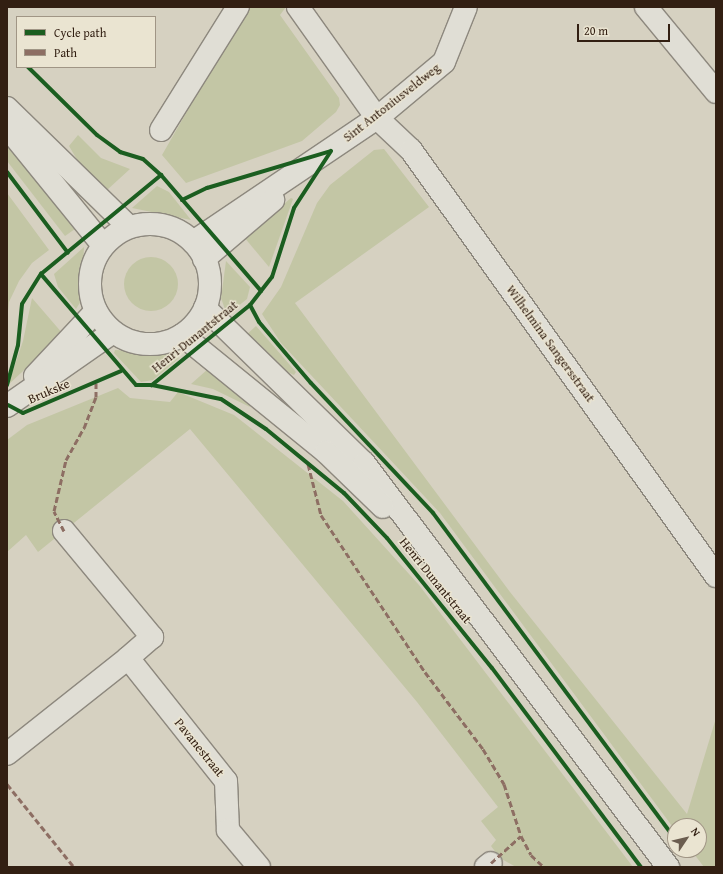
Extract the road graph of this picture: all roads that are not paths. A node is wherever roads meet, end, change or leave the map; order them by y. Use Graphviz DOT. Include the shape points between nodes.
graph roads {
  1 [pos="238,7"];
  2 [pos="298,7"];
  3 [pos="466,7"];
  4 [pos="646,7"];
  5 [pos="716,92"];
  6 [pos="7,108"];
  7 [pos="377,118"];
  8 [pos="7,128"];
  9 [pos="161,130"];
  10 [pos="129,227"];
  11 [pos="103,245"];
  12 [pos="199,251"];
  13 [pos="205,308"];
  14 [pos="96,311"];
  15 [pos="114,332"];
  16 [pos="182,335"];
  17 [pos="8,406"];
  18 [pos="64,531"];
  19 [pos="433,556"];
  20 [pos="716,576"];
  21 [pos="128,658"];
  22 [pos="7,754"];
  23 [pos="259,867"];
  24 [pos="668,867"];
  1 -- 9 [label="street"];
  2 -- 7 [label="street, Wilhelmina Sangersstraat"];
  3 -- 7 [label="street, Sint Antoniusveldweg" via="444,62"];
  4 -- 5 [label="street"];
  6 -- 10 [label="street"];
  7 -- 12 [label="street, Sint Antoniusveldweg"];
  7 -- 20 [label="street, Wilhelmina Sangersstraat" via="411,150"];
  8 -- 11 [label="street"];
  10 -- 11 [label="street"];
  10 -- 12 [label="street" via="152,224 174,229"];
  11 -- 14 [label="street" via="92,266 89,289"];
  12 -- 13 [label="street" via="209,292"];
  13 -- 16 [label="street" via="195,324"];
  13 -- 19 [label="street, Henri Dunantstraat" via="364,463"];
  14 -- 15 [label="street"];
  14 -- 17 [label="street, Brukske"];
  15 -- 16 [label="street" via="141,343 159,344"];
  15 -- 17 [label="street, Brukske"];
  16 -- 19 [label="street, Henri Dunantstraat" via="326,452"];
  18 -- 21 [label="street" via="152,637"];
  19 -- 24 [label="street, Henri Dunantstraat"];
  21 -- 22 [label="street"];
  21 -- 23 [label="street, Pavanestraat" via="226,781 228,830"];
}
